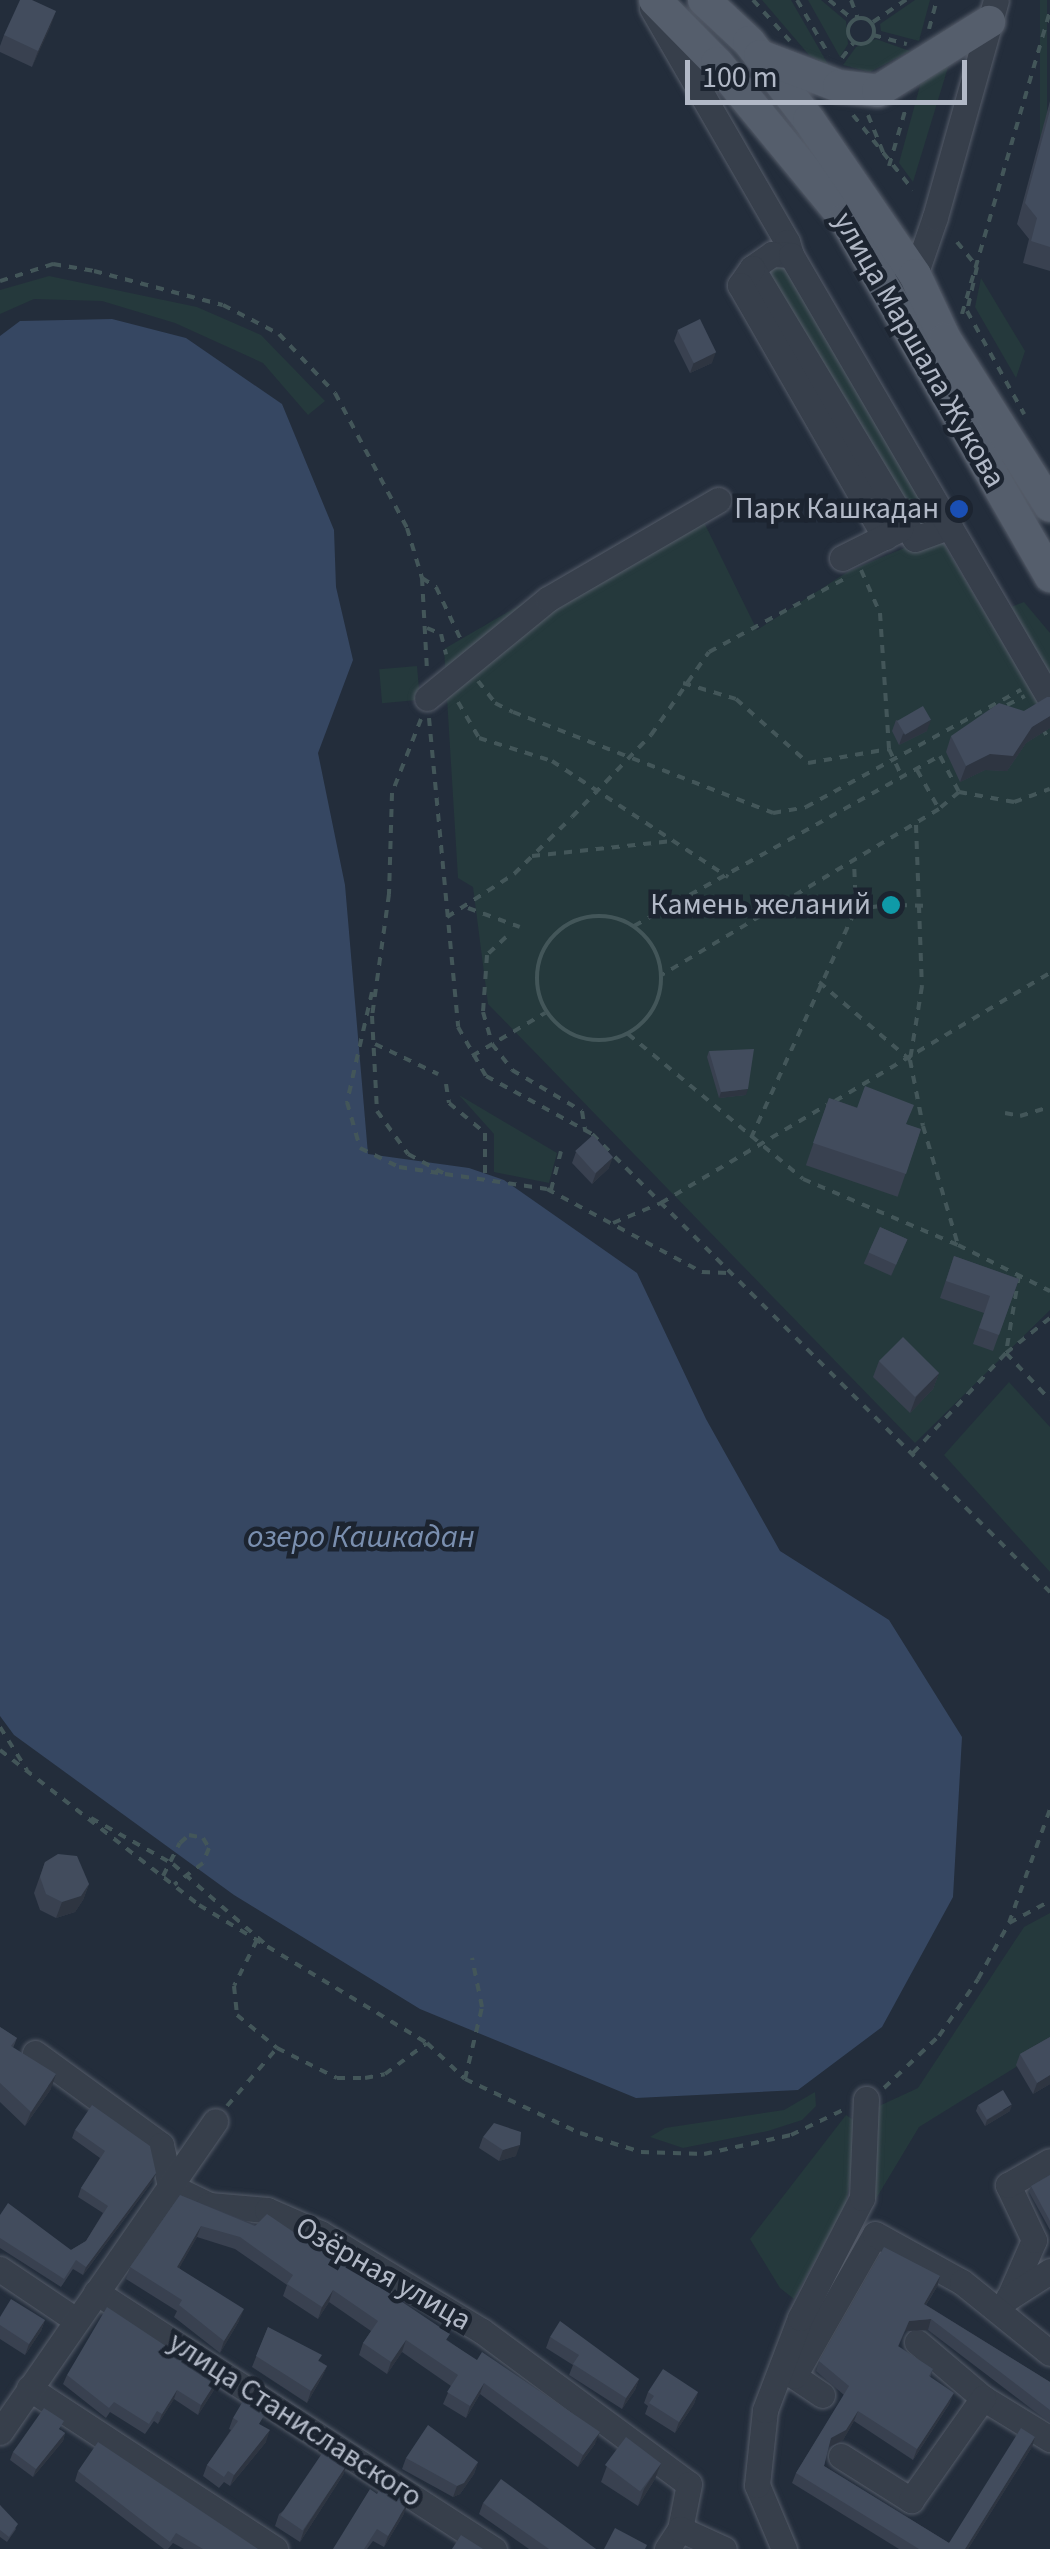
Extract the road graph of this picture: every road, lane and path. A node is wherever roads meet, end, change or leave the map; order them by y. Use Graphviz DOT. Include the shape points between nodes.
graph roads {
  1 [pos="651,0"];
  2 [pos="704,0"];
  3 [pos="829,0"];
  4 [pos="851,0"];
  5 [pos="906,0"];
  6 [pos="937,0"];
  7 [pos="798,1"];
  8 [pos="993,11"];
  9 [pos="1050,12"];
  10 [pos="856,20"];
  11 [pos="871,23"];
  12 [pos="928,32"];
  13 [pos="873,34"];
  14 [pos="854,42"];
  15 [pos="923,49"];
  16 [pos="760,56"];
  17 [pos="851,97"];
  18 [pos="908,99"];
  19 [pos="889,166"];
  20 [pos="913,190"];
  21 [pos="957,242"];
  22 [pos="791,255"];
  23 [pos="974,264"];
  24 [pos="0,281"];
  25 [pos="902,284"];
  26 [pos="958,332"];
  27 [pos="1032,426"];
  28 [pos="718,500"];
  29 [pos="1050,506"];
  30 [pos="945,517"];
  31 [pos="896,531"];
  32 [pos="874,561"];
  33 [pos="852,564"];
  34 [pos="1050,576"];
  35 [pos="422,578"];
  36 [pos="427,628"];
  37 [pos="460,666"];
  38 [pos="683,683"];
  39 [pos="1021,690"];
  40 [pos="1037,697"];
  41 [pos="428,702"];
  42 [pos="889,749"];
  43 [pos="628,756"];
  44 [pos="940,756"];
  45 [pos="895,762"];
  46 [pos="965,764"];
  47 [pos="916,769"];
  48 [pos="948,774"];
  49 [pos="902,777"];
  50 [pos="1050,789"];
  51 [pos="597,791"];
  52 [pos="958,792"];
  53 [pos="939,809"];
  54 [pos="916,824"];
  55 [pos="674,840"];
  56 [pos="532,856"];
  57 [pos="854,861"];
  58 [pos="728,877"];
  59 [pos="899,905"];
  60 [pos="881,906"];
  61 [pos="923,906"];
  62 [pos="466,908"];
  63 [pos="856,909"];
  64 [pos="448,917"];
  65 [pos="634,926"];
  66 [pos="520,927"];
  67 [pos="506,937"];
  68 [pos="1050,973"];
  69 [pos="662,974"];
  70 [pos="376,982"];
  71 [pos="819,982"];
  72 [pos="546,1012"];
  73 [pos="628,1034"];
  74 [pos="375,1044"];
  75 [pos="492,1044"];
  76 [pos="472,1056"];
  77 [pos="910,1060"];
  78 [pos="438,1074"];
  79 [pos="446,1084"];
  80 [pos="1050,1107"];
  81 [pos="1005,1113"];
  82 [pos="584,1130"];
  83 [pos="751,1138"];
  84 [pos="757,1144"];
  85 [pos="562,1151"];
  86 [pos="445,1174"];
  87 [pos="484,1182"];
  88 [pos="551,1191"];
  89 [pos="661,1203"];
  90 [pos="614,1222"];
  91 [pos="958,1246"];
  92 [pos="732,1273"];
  93 [pos="1019,1275"];
  94 [pos="1050,1291"];
  95 [pos="1050,1318"];
  96 [pos="1006,1353"];
  97 [pos="1050,1400"];
  98 [pos="913,1454"];
  99 [pos="1050,1592"];
  100 [pos="0,1728"];
  101 [pos="0,1750"];
  102 [pos="30,1774"];
  103 [pos="1050,1809"];
  104 [pos="85,1816"];
  105 [pos="173,1864"];
  106 [pos="185,1873"];
  107 [pos="163,1876"];
  108 [pos="174,1885"];
  109 [pos="1050,1901"];
  110 [pos="1009,1922"];
  111 [pos="257,1940"];
  112 [pos="267,1946"];
  113 [pos="472,1958"];
  114 [pos="427,2043"];
  115 [pos="277,2048"];
  116 [pos="35,2053"];
  117 [pos="466,2079"];
  118 [pos="866,2099"];
  119 [pos="214,2121"];
  120 [pos="1050,2161"];
  121 [pos="170,2186"];
  122 [pos="0,2269"];
  123 [pos="1050,2271"];
  124 [pos="96,2292"];
  125 [pos="1000,2303"];
  126 [pos="76,2320"];
  127 [pos="917,2342"];
  128 [pos="1050,2352"];
  129 [pos="29,2388"];
  130 [pos="822,2395"];
  131 [pos="983,2398"];
  132 [pos="0,2432"];
  133 [pos="1050,2439"];
  134 [pos="841,2456"];
  135 [pos="674,2539"];
  136 [pos="275,2549"];
  137 [pos="494,2549"];
  138 [pos="724,2549"];
  139 [pos="784,2549"];
  1 -- 22 [label="street"];
  1 -- 25 [label="main road, улица Маршала Жукова" via="717,64"];
  2 -- 16 [label="main road, улица Маршала Жукова"];
  3 -- 10 [label="path"];
  4 -- 10 [label="path"];
  5 -- 11 [label="path"];
  6 -- 12 [label="path"];
  7 -- 14 [label="path" via="836,66"];
  8 -- 17 [label="main road" via="890,85"];
  8 -- 25 [label="street"];
  9 -- 23 [label="path"];
  10 -- 11 [label="path"];
  10 -- 14 [label="path" via="848,32"];
  11 -- 13 [label="path"];
  13 -- 14 [label="path"];
  13 -- 15 [label="path"];
  16 -- 17 [label="main road"];
  16 -- 25 [label="main road, улица Маршала Жукова"];
  17 -- 19 [label="path"];
  17 -- 19 [label="path"];
  18 -- 19 [label="path"];
  19 -- 20 [label="path"];
  21 -- 23 [label="path"];
  22 -- 30 [label="street"];
  22 -- 31 [label="street" via="772,254 752,268"];
  23 -- 26 [label="path"];
  23 -- 27 [label="path" via="967,310"];
  24 -- 35 [label="path" via="53,264 223,305 279,334 335,394 407,528"];
  25 -- 29 [label="main road, улица Маршала Жукова" via="946,338"];
  25 -- 34 [label="main road, улица Маршала Жукова"];
  28 -- 37 [label="street" via="548,598"];
  30 -- 31 [label="street"];
  30 -- 40 [label="street"];
  31 -- 33 [label="street"];
  32 -- 33 [label="path"];
  33 -- 38 [label="path" via="709,652"];
  33 -- 42 [label="path" via="880,613"];
  35 -- 36 [label="path"];
  35 -- 37 [label="path" via="446,604"];
  36 -- 37 [label="path" via="440,634"];
  36 -- 41 [label="path"];
  37 -- 41 [label="street"];
  37 -- 43 [label="path" via="495,703"];
  37 -- 51 [label="path" via="460,709 479,738 534,752"];
  38 -- 42 [label="path" via="736,699 808,764"];
  38 -- 43 [label="path" via="651,735"];
  39 -- 45 [label="path"];
  40 -- 44 [label="path" via="956,733"];
  41 -- 64 [label="path"];
  41 -- 70 [label="path" via="392,793 389,894"];
  42 -- 45 [label="path"];
  43 -- 45 [label="path" via="773,813 806,807"];
  43 -- 51 [label="path"];
  44 -- 47 [label="path"];
  44 -- 48 [label="path"];
  45 -- 49 [label="path"];
  46 -- 48 [label="path"];
  47 -- 49 [label="path"];
  47 -- 53 [label="path"];
  48 -- 52 [label="path"];
  49 -- 58 [label="path"];
  50 -- 52 [label="path" via="1014,802"];
  51 -- 55 [label="path"];
  51 -- 56 [label="path"];
  52 -- 53 [label="path"];
  53 -- 54 [label="path"];
  54 -- 57 [label="path"];
  54 -- 61 [label="path"];
  55 -- 56 [label="path"];
  55 -- 58 [label="path"];
  56 -- 62 [label="path"];
  57 -- 63 [label="path"];
  57 -- 69 [label="path"];
  58 -- 65 [label="path"];
  59 -- 60 [label="path" via="891,897"];
  59 -- 60 [label="path" via="891,915"];
  59 -- 61 [label="path"];
  60 -- 63 [label="path"];
  61 -- 77 [label="path" via="922,986"];
  62 -- 64 [label="path"];
  62 -- 66 [label="path"];
  63 -- 71 [label="path"];
  64 -- 76 [label="path" via="458,1027"];
  65 -- 69 [label="path" via="648,939"];
  65 -- 72 [label="path" via="580,918 549,940 536,976"];
  67 -- 75 [label="path" via="486,955 483,1012"];
  68 -- 77 [label="path"];
  69 -- 73 [label="path" via="654,1009"];
  70 -- 74 [label="path"];
  70 -- 86 [label="path" via="347,1102 360,1148 399,1167"];
  71 -- 77 [label="path"];
  71 -- 83 [label="path"];
  72 -- 73 [label="path" via="574,1038"];
  72 -- 75 [label="path"];
  73 -- 83 [label="path"];
  74 -- 78 [label="path"];
  74 -- 86 [label="path" via="377,1112 408,1154"];
  75 -- 76 [label="path"];
  75 -- 82 [label="path" via="512,1070 582,1111"];
  76 -- 82 [label="path" via="486,1076"];
  77 -- 84 [label="path"];
  77 -- 91 [label="path"];
  79 -- 87 [label="path" via="449,1103 485,1133"];
  80 -- 81 [label="path"];
  82 -- 89 [label="path"];
  83 -- 84 [label="path"];
  84 -- 89 [label="path"];
  84 -- 91 [label="path" via="802,1179"];
  85 -- 88 [label="path"];
  86 -- 87 [label="path"];
  87 -- 88 [label="path"];
  88 -- 90 [label="path"];
  89 -- 90 [label="path"];
  89 -- 92 [label="path"];
  90 -- 92 [label="path" via="702,1272"];
  91 -- 93 [label="path"];
  92 -- 98 [label="path"];
  93 -- 94 [label="path"];
  93 -- 96 [label="path"];
  95 -- 96 [label="path"];
  96 -- 97 [label="path"];
  96 -- 98 [label="path"];
  98 -- 99 [label="path"];
  100 -- 102 [label="path"];
  101 -- 102 [label="path"];
  102 -- 104 [label="path"];
  103 -- 110 [label="path"];
  104 -- 105 [label="path"];
  104 -- 107 [label="path"];
  105 -- 106 [label="path"];
  105 -- 106 [label="path" via="188,1835 203,1838 209,1848 203,1863"];
  105 -- 107 [label="path"];
  106 -- 108 [label="path"];
  106 -- 112 [label="path"];
  107 -- 108 [label="path"];
  108 -- 111 [label="path"];
  109 -- 110 [label="path"];
  110 -- 118 [label="path" via="939,2036 904,2074"];
  111 -- 112 [label="path"];
  111 -- 115 [label="path" via="234,1986 237,2014"];
  112 -- 114 [label="path"];
  113 -- 117 [label="path" via="482,2007"];
  114 -- 115 [label="path" via="385,2074 365,2078 337,2078"];
  114 -- 117 [label="path"];
  115 -- 119 [label="path"];
  116 -- 121 [label="street" via="161,2145"];
  117 -- 118 [label="path" via="580,2133 674,2155 791,2135"];
  118 -- 139 [label="street" via="862,2198 800,2318 765,2410 758,2485"];
  119 -- 121 [label="street"];
  120 -- 125 [label="street" via="1008,2185 1034,2240"];
  121 -- 124 [label="street"];
  121 -- 135 [label="street, Озёрная улица" via="209,2205 267,2210 320,2233 482,2331 689,2484"];
  122 -- 126 [label="street"];
  123 -- 125 [label="street"];
  124 -- 126 [label="street"];
  124 -- 137 [label="street, улица Станиславского"];
  125 -- 128 [label="street"];
  125 -- 130 [label="street" via="875,2234 794,2376"];
  126 -- 129 [label="street"];
  127 -- 131 [label="street"];
  129 -- 132 [label="street"];
  129 -- 136 [label="street"];
  131 -- 133 [label="street"];
  131 -- 134 [label="street" via="911,2500"];
  135 -- 138 [label="street"];
}
